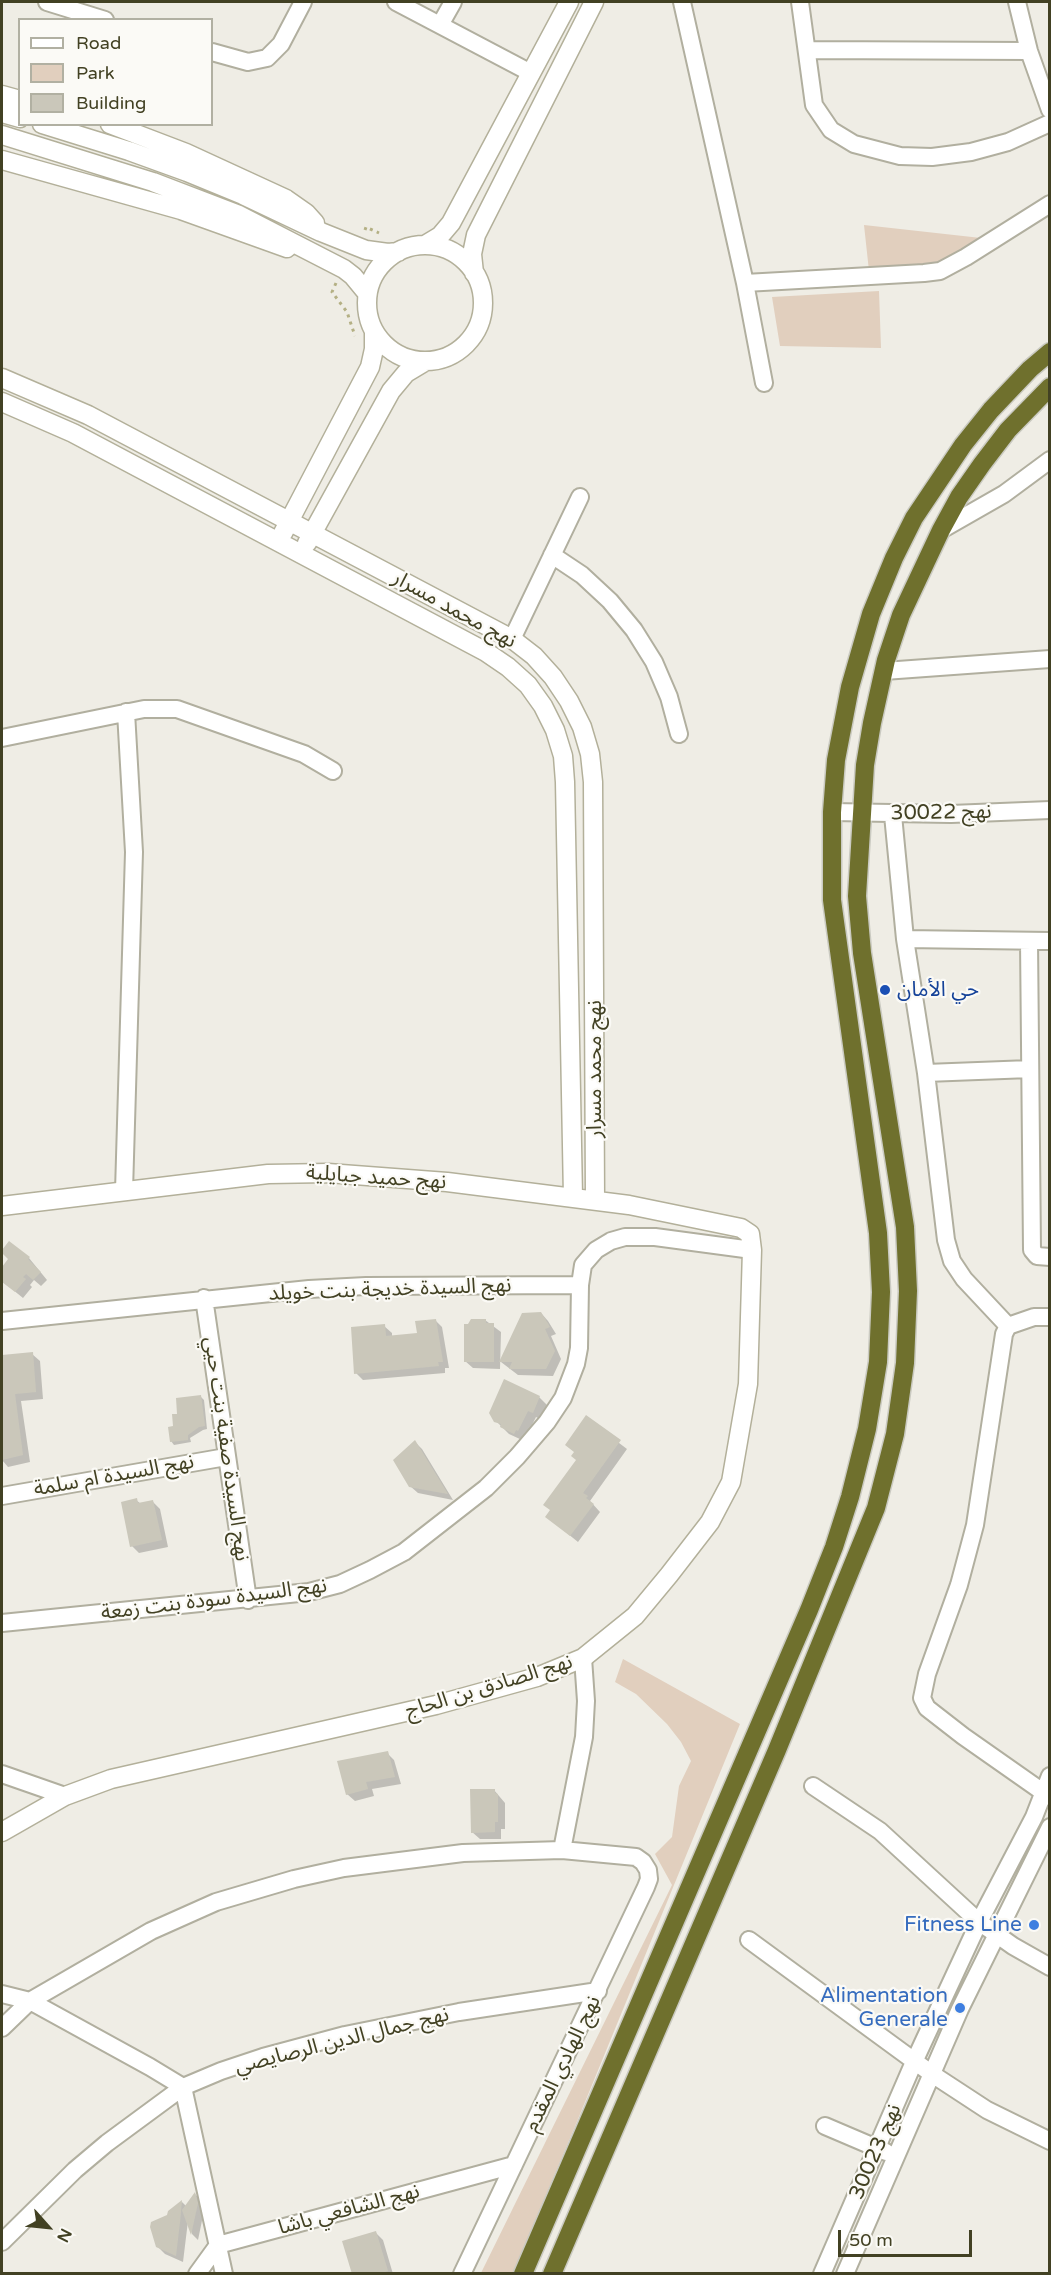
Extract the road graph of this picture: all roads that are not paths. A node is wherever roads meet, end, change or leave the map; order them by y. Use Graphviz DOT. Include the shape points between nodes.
graph roads {
  1 [pos="46,2"];
  2 [pos="303,2"];
  3 [pos="396,2"];
  4 [pos="453,2"];
  5 [pos="569,2"];
  6 [pos="594,2"];
  7 [pos="682,2"];
  8 [pos="800,2"];
  9 [pos="1017,2"];
  10 [pos="98,18"];
  11 [pos="440,25"];
  12 [pos="808,50"];
  13 [pos="1029,51"];
  14 [pos="213,52"];
  15 [pos="531,73"];
  16 [pos="2,95"];
  17 [pos="18,99"];
  18 [pos="1050,110"];
  19 [pos="2,113"];
  20 [pos="18,117"];
  21 [pos="1050,123"];
  22 [pos="48,126"];
  23 [pos="115,126"];
  24 [pos="2,135"];
  25 [pos="2,160"];
  26 [pos="1050,204"];
  27 [pos="321,232"];
  28 [pos="425,245"];
  29 [pos="312,251"];
  30 [pos="398,252"];
  31 [pos="474,273"];
  32 [pos="745,283"];
  33 [pos="368,293"];
  34 [pos="374,332"];
  35 [pos="1050,352"];
  36 [pos="426,361"];
  37 [pos="2,378"];
  38 [pos="764,383"];
  39 [pos="1050,387"];
  40 [pos="2,402"];
  41 [pos="1050,460"];
  42 [pos="580,497"];
  43 [pos="289,522"];
  44 [pos="941,530"];
  45 [pos="312,535"];
  46 [pos="278,543"];
  47 [pos="300,555"];
  48 [pos="552,555"];
  49 [pos="512,639"];
  50 [pos="1050,659"];
  51 [pos="884,671"];
  52 [pos="126,712"];
  53 [pos="679,734"];
  54 [pos="2,738"];
  55 [pos="333,771"];
  56 [pos="1050,810"];
  57 [pos="832,812"];
  58 [pos="862,814"];
  59 [pos="893,814"];
  60 [pos="905,939"];
  61 [pos="1029,941"];
  62 [pos="1050,941"];
  63 [pos="1030,1069"];
  64 [pos="927,1073"];
  65 [pos="124,1191"];
  66 [pos="573,1197"];
  67 [pos="595,1200"];
  68 [pos="2,1206"];
  69 [pos="748,1231"];
  70 [pos="752,1250"];
  71 [pos="1050,1257"];
  72 [pos="580,1285"];
  73 [pos="204,1298"];
  74 [pos="1050,1317"];
  75 [pos="2,1321"];
  76 [pos="1008,1326"];
  77 [pos="226,1457"];
  78 [pos="2,1496"];
  79 [pos="248,1600"];
  80 [pos="2,1623"];
  81 [pos="583,1658"];
  82 [pos="2,1774"];
  83 [pos="1050,1776"];
  84 [pos="813,1786"];
  85 [pos="1047,1795"];
  86 [pos="66,1796"];
  87 [pos="1050,1827"];
  88 [pos="2,1832"];
  89 [pos="562,1850"];
  90 [pos="979,1922"];
  91 [pos="996,1934"];
  92 [pos="749,1940"];
  93 [pos="1050,1967"];
  94 [pos="598,1991"];
  95 [pos="2,1994"];
  96 [pos="30,2001"];
  97 [pos="2,2028"];
  98 [pos="914,2062"];
  99 [pos="932,2074"];
  100 [pos="183,2087"];
  101 [pos="825,2126"];
  102 [pos="1050,2141"];
  103 [pos="878,2149"];
  104 [pos="895,2157"];
  105 [pos="514,2166"];
  106 [pos="2,2242"];
  107 [pos="218,2245"];
  108 [pos="197,2274"];
  109 [pos="224,2274"];
  110 [pos="462,2274"];
  111 [pos="523,2274"];
  112 [pos="552,2274"];
  113 [pos="822,2274"];
  114 [pos="845,2274"];
  1 -- 10 [label="street"];
  2 -- 14 [label="street" via="281,44 267,58 248,62"];
  3 -- 11 [label="street"];
  4 -- 11 [label="street"];
  5 -- 15 [label="street"];
  6 -- 31 [label="street" via="476,235"];
  7 -- 32 [label="street"];
  8 -- 12 [label="street"];
  9 -- 13 [label="street"];
  11 -- 15 [label="street"];
  12 -- 13 [label="street"];
  12 -- 21 [label="street" via="814,105 831,130 854,144 900,156 932,157 1008,142"];
  13 -- 18 [label="street"];
  15 -- 28 [label="street" via="451,223"];
  16 -- 17 [label="street"];
  19 -- 20 [label="street"];
  22 -- 27 [label="street" via="186,172"];
  23 -- 27 [label="street" via="286,199 306,213"];
  24 -- 29 [label="street" via="196,198"];
  25 -- 29 [label="street" via="181,210 275,244"];
  26 -- 32 [label="street" via="940,270"];
  27 -- 30 [label="street" via="366,250"];
  28 -- 30 [label="street"];
  28 -- 31 [label="street" via="448,250"];
  29 -- 33 [label="street" via="344,269"];
  30 -- 33 [label="street" via="378,268"];
  31 -- 36 [label="street" via="482,298 475,331 452,354"];
  32 -- 38 [label="street"];
  33 -- 34 [label="street"];
  34 -- 36 [label="street" via="402,357"];
  34 -- 43 [label="street" via="370,367"];
  35 -- 57 [label="highway" via="991,410 963,445 914,518 894,558 874,605 850,687 836,760"];
  36 -- 45 [label="street" via="406,374 391,391"];
  37 -- 43 [label="street, نهج محمد مسرار" via="88,415"];
  39 -- 44 [label="highway" via="1008,430 959,497"];
  40 -- 46 [label="street, نهج محمد مسرار" via="73,433"];
  41 -- 44 [label="street" via="1004,494"];
  42 -- 48 [label="street"];
  43 -- 45 [label="street, نهج محمد مسرار"];
  43 -- 46 [label="street"];
  44 -- 51 [label="highway" via="901,615"];
  45 -- 47 [label="street"];
  45 -- 49 [label="street, نهج محمد مسرار"];
  46 -- 47 [label="street, نهج محمد مسرار"];
  47 -- 66 [label="street, نهج محمد مسرار" via="508,667 528,685 555,730 566,782"];
  48 -- 49 [label="street"];
  48 -- 53 [label="street" via="582,575 634,630 662,680"];
  49 -- 67 [label="street, نهج محمد مسرار" via="534,656 564,693 582,727 590,754 594,782"];
  50 -- 51 [label="street"];
  51 -- 58 [label="highway" via="872,723"];
  52 -- 54 [label="street"];
  52 -- 55 [label="street" via="177,709 304,754"];
  52 -- 65 [label="street" via="134,852"];
  56 -- 59 [label="street, نهج 30022"];
  57 -- 58 [label="street, نهج 30022"];
  57 -- 111 [label="highway" via="832,900 878,1233 878,1362 867,1429 837,1537 809,1610"];
  58 -- 59 [label="street, نهج 30022"];
  58 -- 112 [label="highway" via="857,896 862,952 906,1238 905,1363 895,1434 876,1508 850,1576"];
  59 -- 60 [label="street"];
  60 -- 61 [label="street"];
  60 -- 64 [label="street"];
  61 -- 62 [label="street"];
  61 -- 63 [label="street"];
  63 -- 64 [label="street"];
  63 -- 71 [label="street" via="1032,1250 1037,1256"];
  64 -- 76 [label="street" via="946,1240 952,1261 977,1295"];
  65 -- 66 [label="street, نهج حميد جبايلية" via="307,1172 447,1182"];
  65 -- 68 [label="street, نهج حميد جبايلية"];
  66 -- 67 [label="street, نهج حميد جبايلية"];
  67 -- 69 [label="street, نهج حميد جبايلية"];
  69 -- 70 [label="street, نهج الصادق بن الحاج"];
  70 -- 72 [label="street" via="656,1237 625,1237 596,1250 583,1265"];
  70 -- 81 [label="street, نهج الصادق بن الحاج" via="748,1384 731,1482 710,1522 635,1616"];
  72 -- 73 [label="street, نهج السيدة خديجة بنت خويلد" via="366,1286"];
  72 -- 79 [label="street, نهج السيدة سودة بنت زمعة" via="579,1348 567,1389 547,1422 486,1488 404,1552 370,1570 309,1593"];
  73 -- 75 [label="street, نهج السيدة خديجة بنت خويلد"];
  73 -- 77 [label="street, نهج السيدة صفية بنت حيي"];
  74 -- 76 [label="street" via="1034,1317"];
  76 -- 85 [label="street" via="999,1361 975,1525 922,1698 927,1708 956,1731"];
  77 -- 78 [label="street, نهج السيدة ام سلمة"];
  77 -- 79 [label="street, نهج السيدة صفية بنت حيي"];
  79 -- 80 [label="street, نهج السيدة سودة بنت زمعة"];
  81 -- 86 [label="street, نهج الصادق بن الحاج" via="537,1677 436,1705 111,1779"];
  81 -- 89 [label="street" via="584,1737"];
  82 -- 86 [label="street"];
  83 -- 85 [label="street, نهج 30023"];
  84 -- 90 [label="street" via="880,1831"];
  85 -- 90 [label="street, نهج 30023"];
  86 -- 88 [label="street, نهج الصادق بن الحاج"];
  87 -- 91 [label="street, نهج 30023"];
  89 -- 94 [label="street, نهج الهادي المقدم" via="636,1857 648,1870 649,1879"];
  89 -- 96 [label="street" via="463,1853 387,1862 344,1868 255,1890 216,1902 151,1931"];
  90 -- 91 [label="street"];
  90 -- 98 [label="street, نهج 30023"];
  91 -- 93 [label="street"];
  91 -- 99 [label="street, نهج 30023"];
  92 -- 98 [label="street"];
  94 -- 100 [label="street, نهج جمال الدين الرصايصي" via="459,2012 345,2035 263,2057"];
  94 -- 105 [label="street, نهج الهادي المقدم"];
  95 -- 96 [label="street"];
  96 -- 97 [label="street"];
  96 -- 100 [label="street"];
  98 -- 99 [label="street"];
  98 -- 103 [label="street, نهج 30023"];
  99 -- 102 [label="street" via="987,2109"];
  99 -- 104 [label="street, نهج 30023"];
  100 -- 106 [label="street, نهج جمال الدين الرصايصي" via="75,2170"];
  100 -- 107 [label="street"];
  101 -- 103 [label="street"];
  103 -- 104 [label="street"];
  103 -- 113 [label="street, نهج 30023"];
  104 -- 114 [label="street, نهج 30023"];
  105 -- 107 [label="street, نهج الشافعي باشا"];
  105 -- 110 [label="street, نهج الهادي المقدم"];
  107 -- 108 [label="street"];
  107 -- 109 [label="street"];
}
